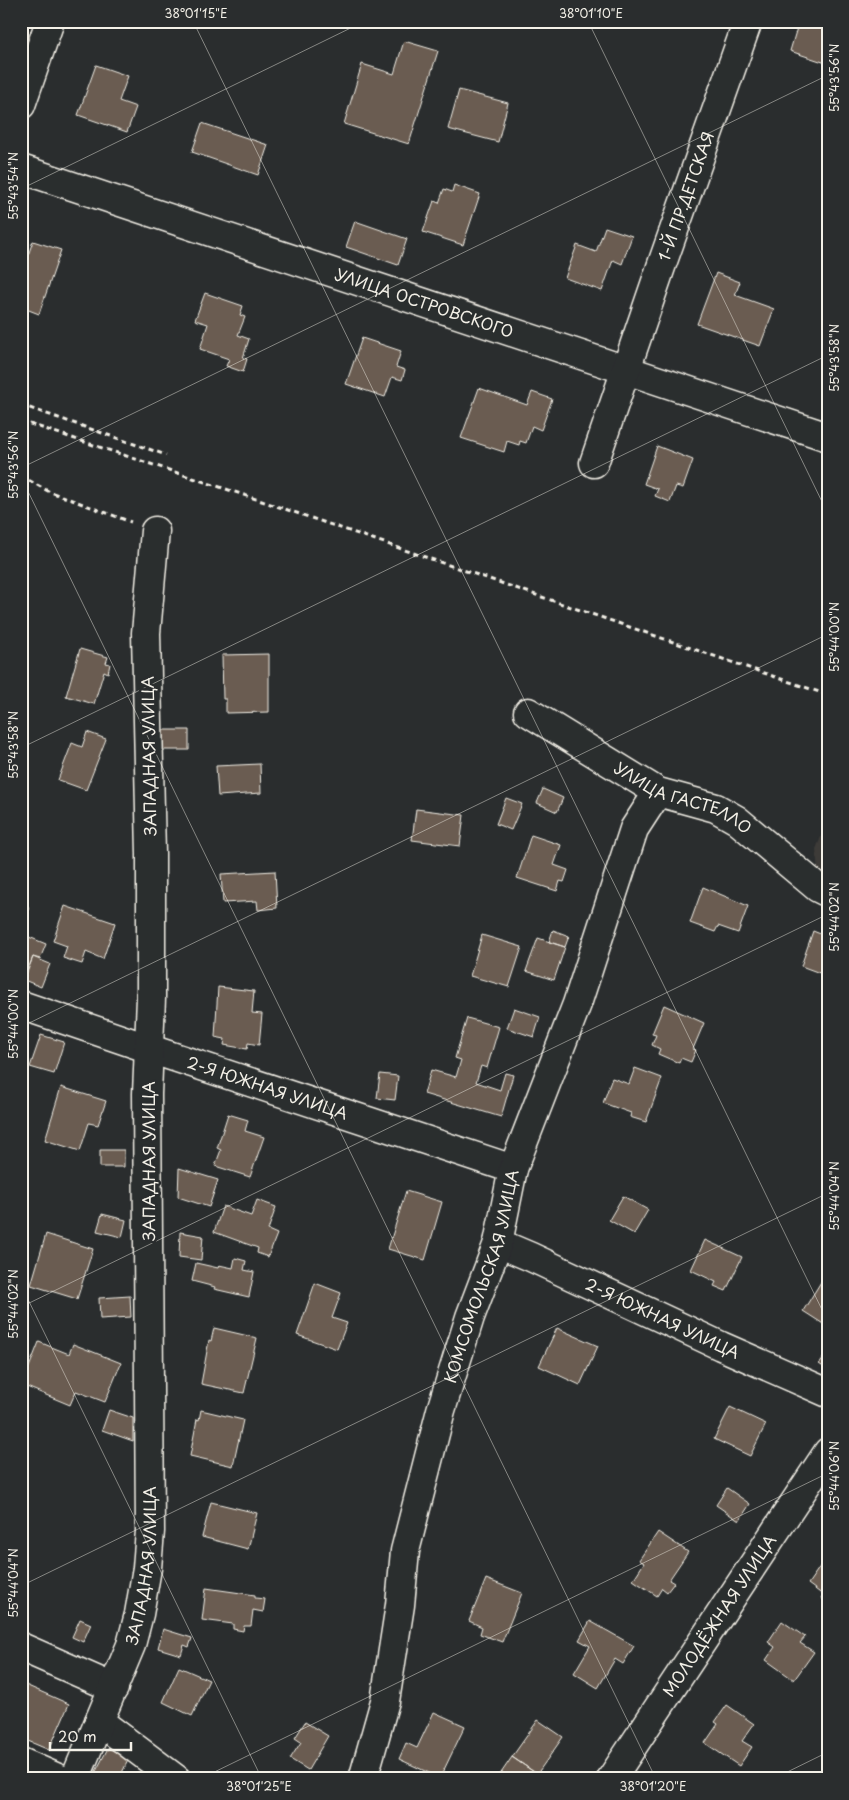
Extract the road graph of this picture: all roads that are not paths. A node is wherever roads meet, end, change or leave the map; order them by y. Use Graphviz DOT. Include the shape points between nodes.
graph roads {
  1 [pos="50,21"];
  2 [pos="748,21"];
  3 [pos="21,105"];
  4 [pos="21,169"];
  5 [pos="625,370"];
  6 [pos="828,437"];
  7 [pos="594,463"];
  8 [pos="154,530"];
  9 [pos="528,712"];
  10 [pos="658,792"];
  11 [pos="828,893"];
  12 [pos="21,1005"];
  13 [pos="150,1049"];
  14 [pos="513,1169"];
  15 [pos="498,1244"];
  16 [pos="828,1394"];
  17 [pos="828,1452"];
  18 [pos="21,1647"];
  19 [pos="114,1688"];
  20 [pos="99,1721"];
  21 [pos="21,1762"];
  22 [pos="60,1779"];
  23 [pos="74,1779"];
  24 [pos="176,1779"];
  25 [pos="363,1779"];
  26 [pos="611,1779"];
  1 -- 3 [label="street"];
  2 -- 5 [label="street, 1-Й ПР.ДЕТСКАЯ"];
  4 -- 5 [label="street, УЛИЦА ОСТРОВСКОГО"];
  5 -- 6 [label="street, УЛИЦА ОСТРОВСКОГО"];
  5 -- 7 [label="street, 1-Й ПР.ДЕТСКАЯ"];
  8 -- 13 [label="street, ЗАПАДНАЯ УЛИЦА" via="146,633 151,854"];
  9 -- 10 [label="street, УЛИЦА ГАСТЕЛЛО"];
  10 -- 11 [label="street, УЛИЦА ГАСТЕЛЛО" via="716,808 737,820"];
  10 -- 14 [label="street, КОМСОМОЛЬСКАЯ УЛИЦА" via="634,829 576,1004"];
  12 -- 13 [label="street, 2-Я ЮЖНАЯ УЛИЦА"];
  13 -- 14 [label="street, 2-Я ЮЖНАЯ УЛИЦА"];
  13 -- 19 [label="street, ЗАПАДНАЯ УЛИЦА" via="150,1532 139,1614"];
  14 -- 15 [label="street, КОМСОМОЛЬСКАЯ УЛИЦА"];
  15 -- 16 [label="street, 2-Я ЮЖНАЯ УЛИЦА"];
  15 -- 25 [label="street, КОМСОМОЛЬСКАЯ УЛИЦА" via="470,1317 444,1401 405,1551 385,1701"];
  17 -- 26 [label="street, МОЛОДЁЖНАЯ УЛИЦА"];
  18 -- 19 [label="street"];
  19 -- 20 [label="street, ЗАПАДНАЯ УЛИЦА"];
  20 -- 23 [label="street, ЗАПАДНАЯ УЛИЦА"];
  20 -- 24 [label="street"];
  21 -- 22 [label="street"];
}
